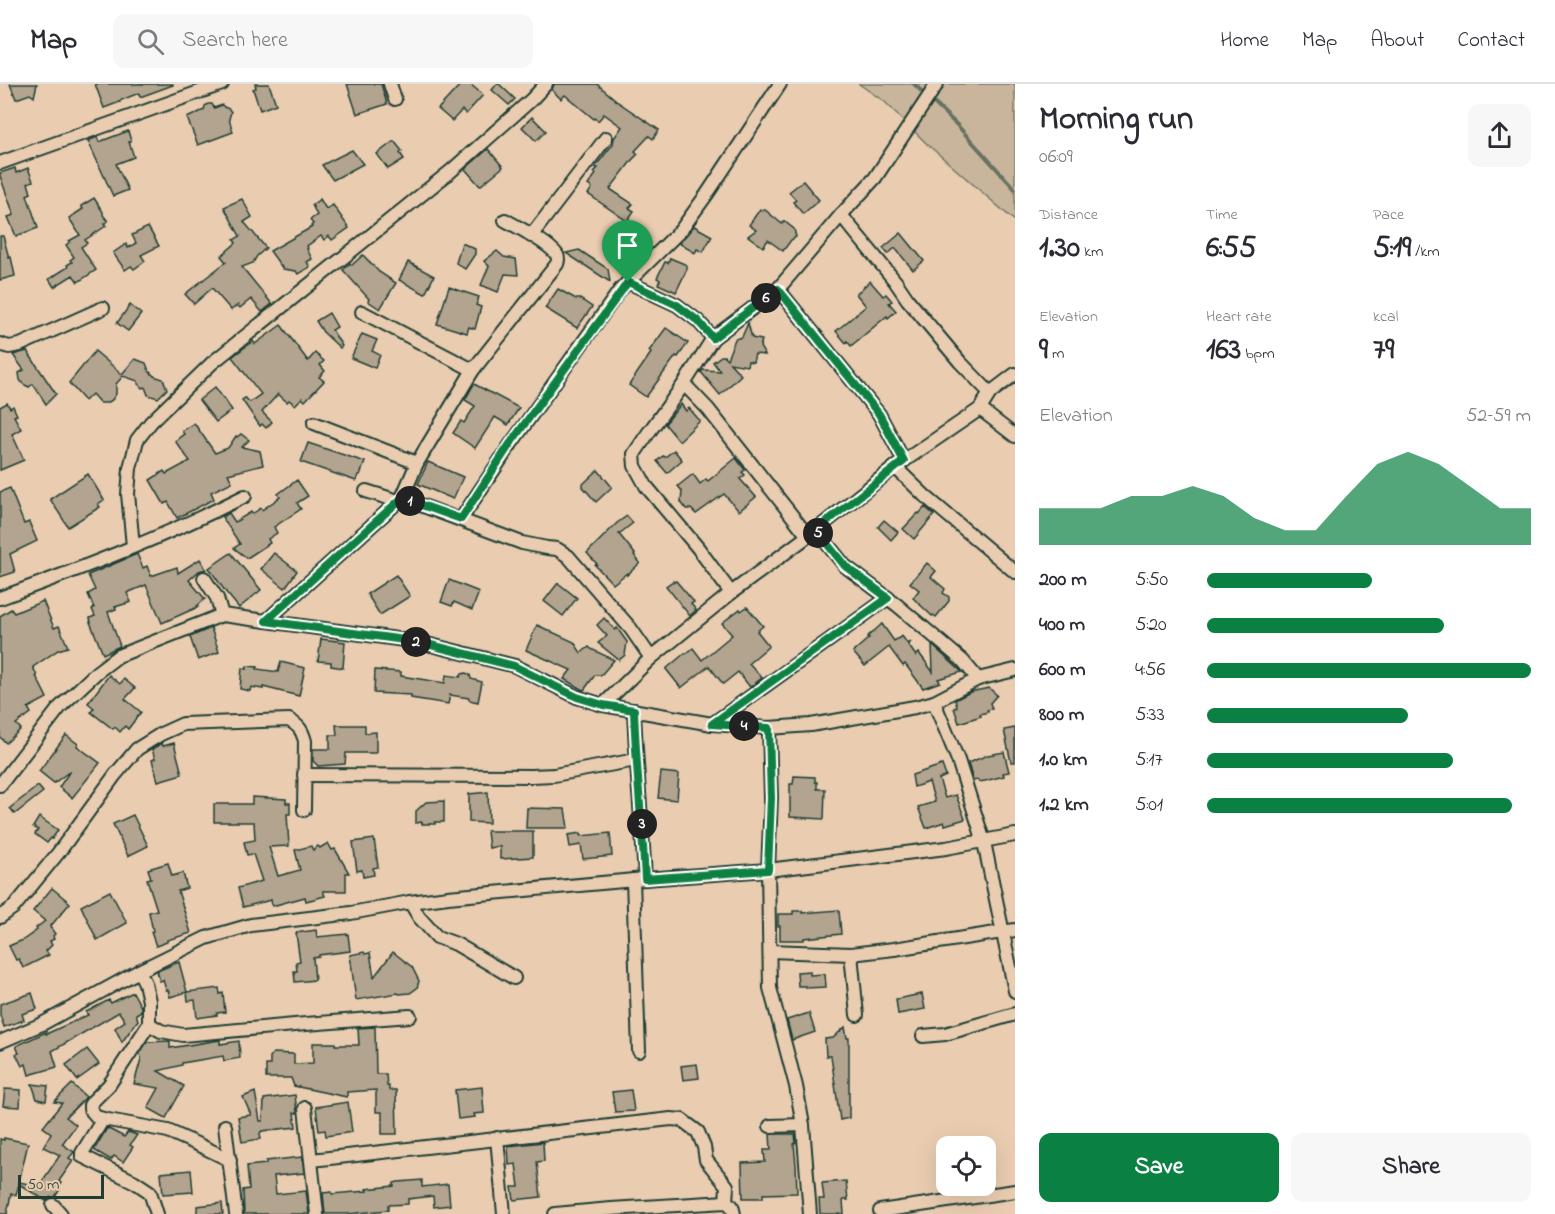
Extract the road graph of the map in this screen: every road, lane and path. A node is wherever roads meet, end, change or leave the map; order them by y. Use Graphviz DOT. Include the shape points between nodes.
graph roads {
  1 [pos="222,84"];
  2 [pos="390,84"];
  3 [pos="546,84"];
  4 [pos="780,84"];
  5 [pos="937,84"];
  6 [pos="395,99"];
  7 [pos="606,138"];
  8 [pos="0,163"];
  9 [pos="841,215"];
  10 [pos="505,220"];
  11 [pos="531,236"];
  12 [pos="628,282"];
  13 [pos="778,289"];
  14 [pos="103,308"];
  15 [pos="362,312"];
  16 [pos="713,338"];
  17 [pos="0,344"];
  18 [pos="473,370"];
  19 [pos="1015,374"];
  20 [pos="684,384"];
  21 [pos="990,393"];
  22 [pos="980,409"];
  23 [pos="314,423"];
  24 [pos="1015,436"];
  25 [pos="417,463"];
  26 [pos="900,464"];
  27 [pos="366,491"];
  28 [pos="245,496"];
  29 [pos="400,500"];
  30 [pos="461,519"];
  31 [pos="812,533"];
  32 [pos="133,546"];
  33 [pos="1015,572"];
  34 [pos="204,578"];
  35 [pos="731,594"];
  36 [pos="0,598"];
  37 [pos="888,598"];
  38 [pos="222,615"];
  39 [pos="266,621"];
  40 [pos="651,658"];
  41 [pos="1015,670"];
  42 [pos="978,679"];
  43 [pos="934,702"];
  44 [pos="603,705"];
  45 [pos="634,710"];
  46 [pos="712,724"];
  47 [pos="769,728"];
  48 [pos="636,760"];
  49 [pos="304,775"];
  50 [pos="0,785"];
  51 [pos="304,810"];
  52 [pos="1015,836"];
  53 [pos="984,842"];
  54 [pos="768,870"];
  55 [pos="639,879"];
  56 [pos="410,902"];
  57 [pos="0,917"];
  58 [pos="1009,931"];
  59 [pos="770,951"];
  60 [pos="851,954"];
  61 [pos="139,971"];
  62 [pos="514,978"];
  63 [pos="1015,991"];
  64 [pos="1015,1014"];
  65 [pos="410,1016"];
  66 [pos="857,1016"];
  67 [pos="149,1024"];
  68 [pos="923,1036"];
  69 [pos="0,1042"];
  70 [pos="639,1051"];
  71 [pos="305,1108"];
  72 [pos="103,1119"];
  73 [pos="225,1125"];
  74 [pos="803,1125"];
  75 [pos="770,1126"];
  76 [pos="497,1138"];
  77 [pos="230,1160"];
  78 [pos="312,1160"];
  79 [pos="1015,1191"];
  80 [pos="726,1202"];
  81 [pos="880,1211"];
  82 [pos="157,1214"];
  83 [pos="236,1214"];
  84 [pos="317,1214"];
  85 [pos="504,1214"];
  86 [pos="555,1214"];
  87 [pos="734,1214"];
  88 [pos="810,1214"];
  1 -- 8 [label="street"];
  2 -- 6 [label="street"];
  3 -- 32 [label="street" via="451,171 212,363 151,422 137,440 130,468"];
  4 -- 12 [label="street" via="681,230"];
  5 -- 9 [label="street" via="875,178"];
  7 -- 11 [label="street"];
  9 -- 13 [label="street"];
  9 -- 21 [label="street" via="908,300"];
  10 -- 11 [label="street"];
  11 -- 18 [label="street" via="556,254 557,264"];
  12 -- 16 [label="street" via="677,305"];
  12 -- 30 [label="street" via="510,444"];
  13 -- 16 [label="street"];
  13 -- 26 [label="street" via="879,414"];
  14 -- 17 [label="street" via="20,345 9,348"];
  15 -- 18 [label="street"];
  16 -- 20 [label="street"];
  18 -- 25 [label="street"];
  19 -- 21 [label="street"];
  20 -- 31 [label="street"];
  20 -- 35 [label="street" via="634,454 635,466 646,486"];
  21 -- 22 [label="street"];
  22 -- 24 [label="street"];
  22 -- 26 [label="street"];
  23 -- 25 [label="street"];
  25 -- 29 [label="street"];
  26 -- 31 [label="street"];
  26 -- 33 [label="street" via="925,496"];
  27 -- 29 [label="street"];
  28 -- 32 [label="street"];
  29 -- 30 [label="street"];
  29 -- 39 [label="street"];
  30 -- 40 [label="street" via="522,543 557,549 567,556"];
  31 -- 35 [label="street"];
  31 -- 37 [label="street" via="845,566"];
  32 -- 36 [label="street"];
  34 -- 38 [label="street"];
  35 -- 40 [label="street"];
  37 -- 42 [label="street" via="963,661"];
  37 -- 46 [label="street"];
  38 -- 39 [label="street"];
  38 -- 50 [label="street" via="118,656 97,672 60,707"];
  39 -- 44 [label="street" via="419,642 514,666 577,697"];
  40 -- 44 [label="street"];
  41 -- 42 [label="street"];
  42 -- 43 [label="street"];
  43 -- 47 [label="street" via="811,725"];
  43 -- 53 [label="street" via="958,760"];
  44 -- 45 [label="street"];
  45 -- 46 [label="street"];
  45 -- 48 [label="street"];
  46 -- 47 [label="street"];
  47 -- 54 [label="street"];
  48 -- 49 [label="street" via="554,775"];
  48 -- 55 [label="street" via="642,817"];
  49 -- 51 [label="street"];
  49 -- 57 [label="street" via="303,731 289,720 183,724 161,734 137,749 60,852 14,907"];
  52 -- 53 [label="street"];
  53 -- 54 [label="street"];
  53 -- 58 [label="street"];
  54 -- 55 [label="street"];
  54 -- 59 [label="street"];
  55 -- 56 [label="street"];
  55 -- 70 [label="street"];
  56 -- 61 [label="street" via="251,925 206,938"];
  56 -- 62 [label="street" via="437,937"];
  58 -- 60 [label="street"];
  58 -- 63 [label="street"];
  59 -- 60 [label="street"];
  59 -- 74 [label="street" via="770,988"];
  60 -- 66 [label="street"];
  61 -- 67 [label="street" via="149,1001"];
  61 -- 69 [label="street" via="42,1024"];
  64 -- 68 [label="street" via="945,1034"];
  65 -- 67 [label="street" via="183,1035"];
  67 -- 72 [label="street" via="109,1085 90,1105 97,1117"];
  71 -- 78 [label="street"];
  72 -- 77 [label="street" via="168,1131"];
  72 -- 82 [label="street" via="82,1156 150,1192"];
  73 -- 77 [label="street"];
  74 -- 75 [label="street"];
  74 -- 88 [label="street"];
  76 -- 78 [label="street"];
  76 -- 80 [label="street" via="682,1120 698,1132 706,1160 727,1186"];
  76 -- 85 [label="street"];
  77 -- 83 [label="street"];
  78 -- 84 [label="street"];
  79 -- 81 [label="street"];
  80 -- 86 [label="street"];
  80 -- 87 [label="street"];
}
